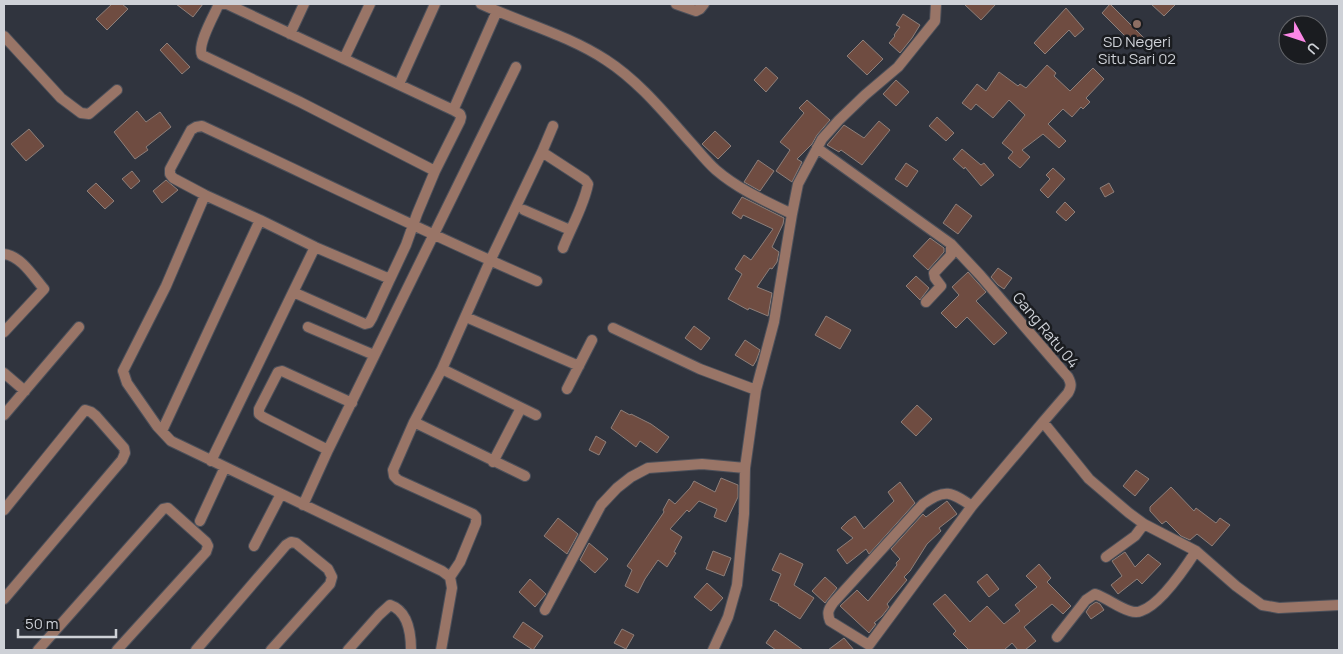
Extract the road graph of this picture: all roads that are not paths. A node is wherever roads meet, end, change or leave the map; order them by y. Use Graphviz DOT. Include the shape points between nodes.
graph roads {
  1 [pos="222,4"];
  2 [pos="304,4"];
  3 [pos="370,4"];
  4 [pos="435,4"];
  5 [pos="481,4"];
  6 [pos="676,4"];
  7 [pos="704,4"];
  8 [pos="936,4"];
  9 [pos="237,6"];
  10 [pos="497,11"];
  11 [pos="290,34"];
  12 [pos="4,36"];
  13 [pos="344,59"];
  14 [pos="516,67"];
  15 [pos="399,84"];
  16 [pos="117,90"];
  17 [pos="453,110"];
  18 [pos="553,126"];
  19 [pos="817,148"];
  20 [pos="542,152"];
  21 [pos="435,171"];
  22 [pos="204,195"];
  23 [pos="524,210"];
  24 [pos="792,214"];
  25 [pos="260,220"];
  26 [pos="414,225"];
  27 [pos="570,230"];
  28 [pos="435,235"];
  29 [pos="951,244"];
  30 [pos="315,247"];
  31 [pos="563,248"];
  32 [pos="4,254"];
  33 [pos="490,261"];
  34 [pos="390,279"];
  35 [pos="537,281"];
  36 [pos="293,292"];
  37 [pos="926,302"];
  38 [pos="466,317"];
  39 [pos="308,326"];
  40 [pos="78,327"];
  41 [pos="613,328"];
  42 [pos="4,332"];
  43 [pos="592,340"];
  44 [pos="374,355"];
  45 [pos="579,366"];
  46 [pos="442,369"];
  47 [pos="4,373"];
  48 [pos="568,389"];
  49 [pos="756,390"];
  50 [pos="25,391"];
  51 [pos="352,403"];
  52 [pos="520,408"];
  53 [pos="4,415"];
  54 [pos="536,415"];
  55 [pos="414,422"];
  56 [pos="1043,422"];
  57 [pos="162,431"];
  58 [pos="328,450"];
  59 [pos="211,461"];
  60 [pos="494,462"];
  61 [pos="225,467"];
  62 [pos="745,468"];
  63 [pos="525,476"];
  64 [pos="281,494"];
  65 [pos="304,505"];
  66 [pos="972,506"];
  67 [pos="4,510"];
  68 [pos="200,521"];
  69 [pos="1144,524"];
  70 [pos="254,546"];
  71 [pos="1196,551"];
  72 [pos="1106,557"];
  73 [pos="450,577"];
  74 [pos="4,599"];
  75 [pos="1339,605"];
  76 [pos="545,610"];
  77 [pos="1057,637"];
  78 [pos="38,650"];
  79 [pos="117,650"];
  80 [pos="196,650"];
  81 [pos="271,650"];
  82 [pos="348,650"];
  83 [pos="411,650"];
  84 [pos="441,650"];
  85 [pos="713,650"];
  1 -- 9 [label="street"];
  1 -- 21 [label="street" via="218,6 203,38 202,55"];
  2 -- 11 [label="street"];
  3 -- 13 [label="street"];
  4 -- 15 [label="street"];
  5 -- 10 [label="street"];
  6 -- 7 [label="street" via="696,11"];
  8 -- 19 [label="street" via="935,21 898,67 839,120"];
  9 -- 11 [label="street"];
  10 -- 17 [label="street"];
  10 -- 24 [label="street" via="571,41 606,60 640,88 715,169 735,185"];
  11 -- 13 [label="street"];
  12 -- 16 [label="street" via="60,98 81,113 89,114"];
  13 -- 15 [label="street"];
  14 -- 28 [label="street"];
  15 -- 17 [label="street"];
  17 -- 21 [label="street" via="460,114 460,121"];
  18 -- 20 [label="street"];
  19 -- 24 [label="street" via="798,184"];
  19 -- 29 [label="street, Gang Ratu 04"];
  20 -- 27 [label="street" via="588,184"];
  20 -- 33 [label="street"];
  21 -- 26 [label="street"];
  22 -- 25 [label="street"];
  22 -- 26 [label="street" via="170,174 191,130 202,126"];
  22 -- 57 [label="street" via="166,286 123,371 127,383"];
  23 -- 27 [label="street"];
  24 -- 49 [label="street" via="774,322"];
  25 -- 30 [label="street"];
  25 -- 57 [label="street"];
  26 -- 28 [label="street"];
  26 -- 34 [label="street"];
  27 -- 31 [label="street"];
  28 -- 33 [label="street"];
  28 -- 44 [label="street"];
  29 -- 37 [label="street" via="951,255 934,273 941,286"];
  29 -- 56 [label="street, Gang Ratu 04" via="1068,377 1071,388"];
  30 -- 34 [label="street"];
  30 -- 36 [label="street"];
  32 -- 42 [label="street" via="10,254 22,264 44,289"];
  33 -- 35 [label="street"];
  33 -- 38 [label="street"];
  34 -- 36 [label="street" via="372,318 365,324"];
  36 -- 59 [label="street"];
  38 -- 45 [label="street"];
  38 -- 46 [label="street"];
  39 -- 44 [label="street"];
  40 -- 50 [label="street"];
  41 -- 49 [label="street"];
  43 -- 45 [label="street"];
  44 -- 51 [label="street"];
  45 -- 48 [label="street"];
  46 -- 52 [label="street"];
  46 -- 55 [label="street"];
  47 -- 50 [label="street"];
  49 -- 62 [label="street"];
  50 -- 53 [label="street"];
  51 -- 58 [label="street"];
  51 -- 58 [label="street" via="282,371 278,372 259,409 263,417"];
  52 -- 54 [label="street"];
  52 -- 60 [label="street"];
  55 -- 60 [label="street"];
  55 -- 73 [label="street" via="393,470 394,476 476,517 460,562"];
  56 -- 66 [label="street"];
  56 -- 69 [label="street" via="1089,479"];
  57 -- 59 [label="street" via="171,441"];
  58 -- 65 [label="street"];
  59 -- 61 [label="street"];
  60 -- 63 [label="street"];
  61 -- 64 [label="street"];
  61 -- 68 [label="street"];
  62 -- 76 [label="street" via="702,464 648,468 631,476 601,505"];
  62 -- 85 [label="street" via="737,585 728,618"];
  64 -- 65 [label="street"];
  64 -- 70 [label="street"];
  65 -- 73 [label="street"];
  66 -- 66 [label="street" via="868,645 830,621 828,610 833,603 923,504 940,493 959,497"];
  67 -- 74 [label="street" via="85,410 96,416 124,448 122,460"];
  69 -- 71 [label="street"];
  69 -- 72 [label="street" via="1136,536"];
  71 -- 75 [label="street" via="1262,605 1286,608"];
  71 -- 77 [label="street" via="1170,587 1148,608 1130,611 1094,594"];
  73 -- 84 [label="street" via="452,588"];
  78 -- 79 [label="street" via="163,509 168,508 206,542 206,552"];
  80 -- 81 [label="street" via="286,546 296,543 328,569 332,577 330,584"];
  82 -- 83 [label="street" via="390,605 404,618 411,635"];
}
